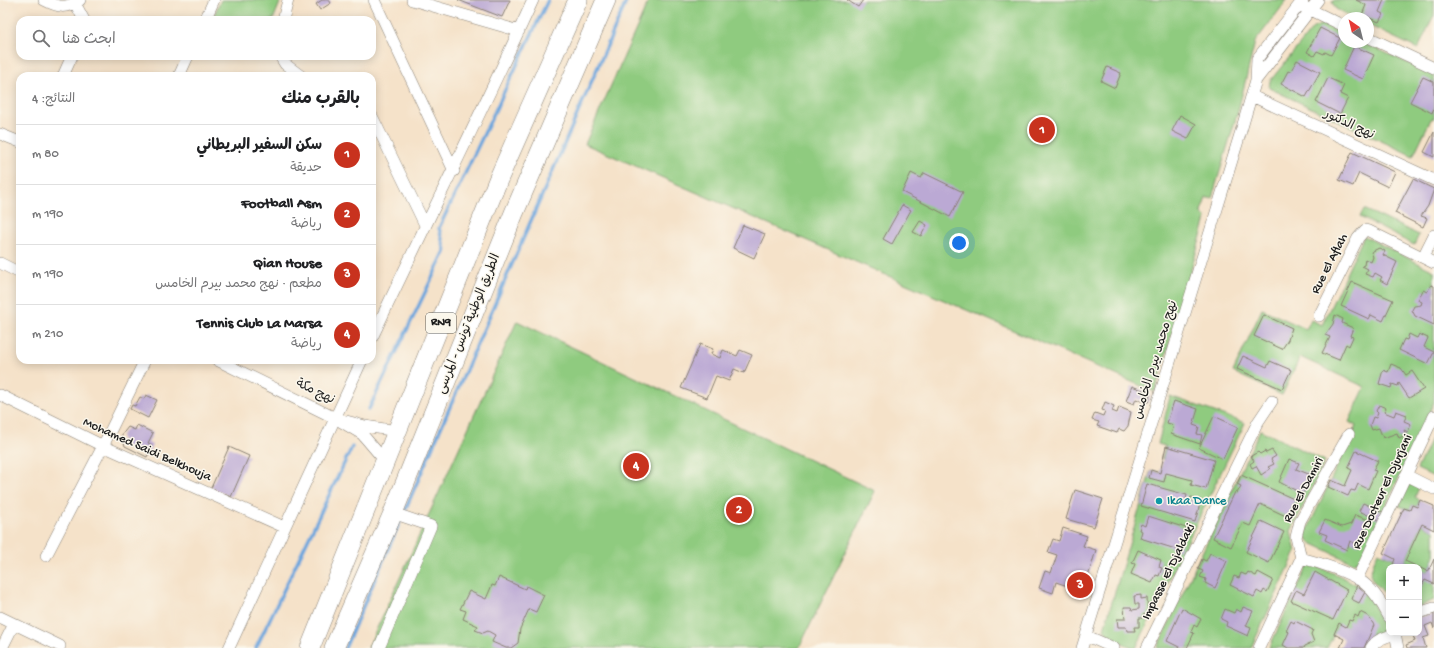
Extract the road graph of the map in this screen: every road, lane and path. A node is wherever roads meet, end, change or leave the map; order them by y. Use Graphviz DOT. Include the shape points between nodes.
graph roads {
  1 [pos="44,0"];
  2 [pos="214,0"];
  3 [pos="288,0"];
  4 [pos="374,0"];
  5 [pos="412,0"];
  6 [pos="533,0"];
  7 [pos="578,0"];
  8 [pos="606,0"];
  9 [pos="1318,0"];
  10 [pos="77,1"];
  11 [pos="1302,2"];
  12 [pos="1310,10"];
  13 [pos="83,16"];
  14 [pos="207,16"];
  15 [pos="284,16"];
  16 [pos="1338,23"];
  17 [pos="519,31"];
  18 [pos="1374,40"];
  19 [pos="70,60"];
  20 [pos="186,60"];
  21 [pos="282,60"];
  22 [pos="1434,68"];
  23 [pos="64,72"];
  24 [pos="181,72"];
  25 [pos="296,72"];
  26 [pos="1256,80"];
  27 [pos="1252,96"];
  28 [pos="376,124"];
  29 [pos="0,134"];
  30 [pos="16,140"];
  31 [pos="454,171"];
  32 [pos="1434,180"];
  33 [pos="425,225"];
  34 [pos="1434,235"];
  35 [pos="1423,257"];
  36 [pos="1434,262"];
  37 [pos="0,263"];
  38 [pos="16,271"];
  39 [pos="1319,316"];
  40 [pos="376,329"];
  41 [pos="143,364"];
  42 [pos="225,364"];
  43 [pos="360,364"];
  44 [pos="0,396"];
  45 [pos="1272,402"];
  46 [pos="1434,416"];
  47 [pos="335,418"];
  48 [pos="397,431"];
  49 [pos="1349,434"];
  50 [pos="103,446"];
  51 [pos="385,461"];
  52 [pos="1406,475"];
  53 [pos="1434,489"];
  54 [pos="393,512"];
  55 [pos="284,527"];
  56 [pos="46,556"];
  57 [pos="1301,558"];
  58 [pos="1357,579"];
  59 [pos="1434,608"];
  60 [pos="1386,612"];
  61 [pos="1422,612"];
  62 [pos="0,617"];
  63 [pos="14,624"];
  64 [pos="1087,636"];
  65 [pos="1388,636"];
  66 [pos="1395,636"];
  67 [pos="311,643"];
  68 [pos="60,646"];
  69 [pos="2,648"];
  70 [pos="229,648"];
  71 [pos="334,648"];
  72 [pos="379,648"];
  73 [pos="1082,648"];
  74 [pos="1114,648"];
  75 [pos="1147,648"];
  76 [pos="1259,648"];
  77 [pos="1371,648"];
  78 [pos="1398,648"];
  1 -- 10 [label="street" via="63,8"];
  2 -- 14 [label="street"];
  3 -- 15 [label="street"];
  4 -- 31 [label="street"];
  5 -- 17 [label="street"];
  6 -- 17 [label="street"];
  7 -- 48 [label="highway, الطريق الوطنية تونس - المرسى / RN9" via="498,180"];
  8 -- 54 [label="highway, الطريق الوطنية تونس - المرسى / RN9" via="514,213"];
  9 -- 12 [label="street"];
  10 -- 13 [label="street"];
  11 -- 12 [label="street"];
  11 -- 26 [label="street" via="1257,60"];
  12 -- 16 [label="street"];
  12 -- 26 [label="street"];
  17 -- 31 [label="street"];
  18 -- 22 [label="street"];
  19 -- 23 [label="street"];
  20 -- 24 [label="street"];
  21 -- 25 [label="street"];
  26 -- 27 [label="street, نهج محمد بيرم الخامس"];
  27 -- 32 [label="street, نهج الدكتور"];
  27 -- 64 [label="street, نهج محمد بيرم الخامس"];
  28 -- 33 [label="street"];
  29 -- 30 [label="street"];
  31 -- 33 [label="street"];
  33 -- 40 [label="street"];
  34 -- 35 [label="street"];
  35 -- 36 [label="street, Rue El Aflah"];
  35 -- 39 [label="street, Rue El Aflah" via="1365,230 1358,238"];
  37 -- 38 [label="street"];
  41 -- 50 [label="street"];
  42 -- 47 [label="street, نهج مكة"];
  43 -- 47 [label="street"];
  44 -- 50 [label="street, Mohamed Saidi Belkhouja"];
  45 -- 75 [label="street, Impasse El Djaldaki" via="1258,422"];
  46 -- 52 [label="street, Rue Docteur El Djurjani"];
  47 -- 48 [label="street"];
  47 -- 51 [label="street" via="362,434"];
  47 -- 55 [label="street"];
  48 -- 51 [label="highway, الطريق الوطنية تونس - المرسى / RN9"];
  49 -- 57 [label="street, Rue El Damiri" via="1300,521 1296,537"];
  50 -- 55 [label="street, Mohamed Saidi Belkhouja"];
  50 -- 56 [label="street"];
  51 -- 67 [label="highway, الطريق الوطنية تونس - المرسى / RN9"];
  52 -- 53 [label="street"];
  52 -- 58 [label="street, Rue Docteur El Djurjani"];
  54 -- 71 [label="highway, الطريق الوطنية تونس - المرسى / RN9"];
  54 -- 72 [label="street" via="432,526"];
  55 -- 70 [label="street"];
  57 -- 58 [label="street"];
  57 -- 76 [label="street"];
  58 -- 60 [label="street" via="1365,583"];
  59 -- 61 [label="street"];
  62 -- 63 [label="street"];
  63 -- 68 [label="street"];
  63 -- 69 [label="street"];
  64 -- 73 [label="street, نهج محمد بيرم الخامس"];
  64 -- 74 [label="street"];
  65 -- 77 [label="street" via="1382,638"];
  66 -- 78 [label="street"];
}
